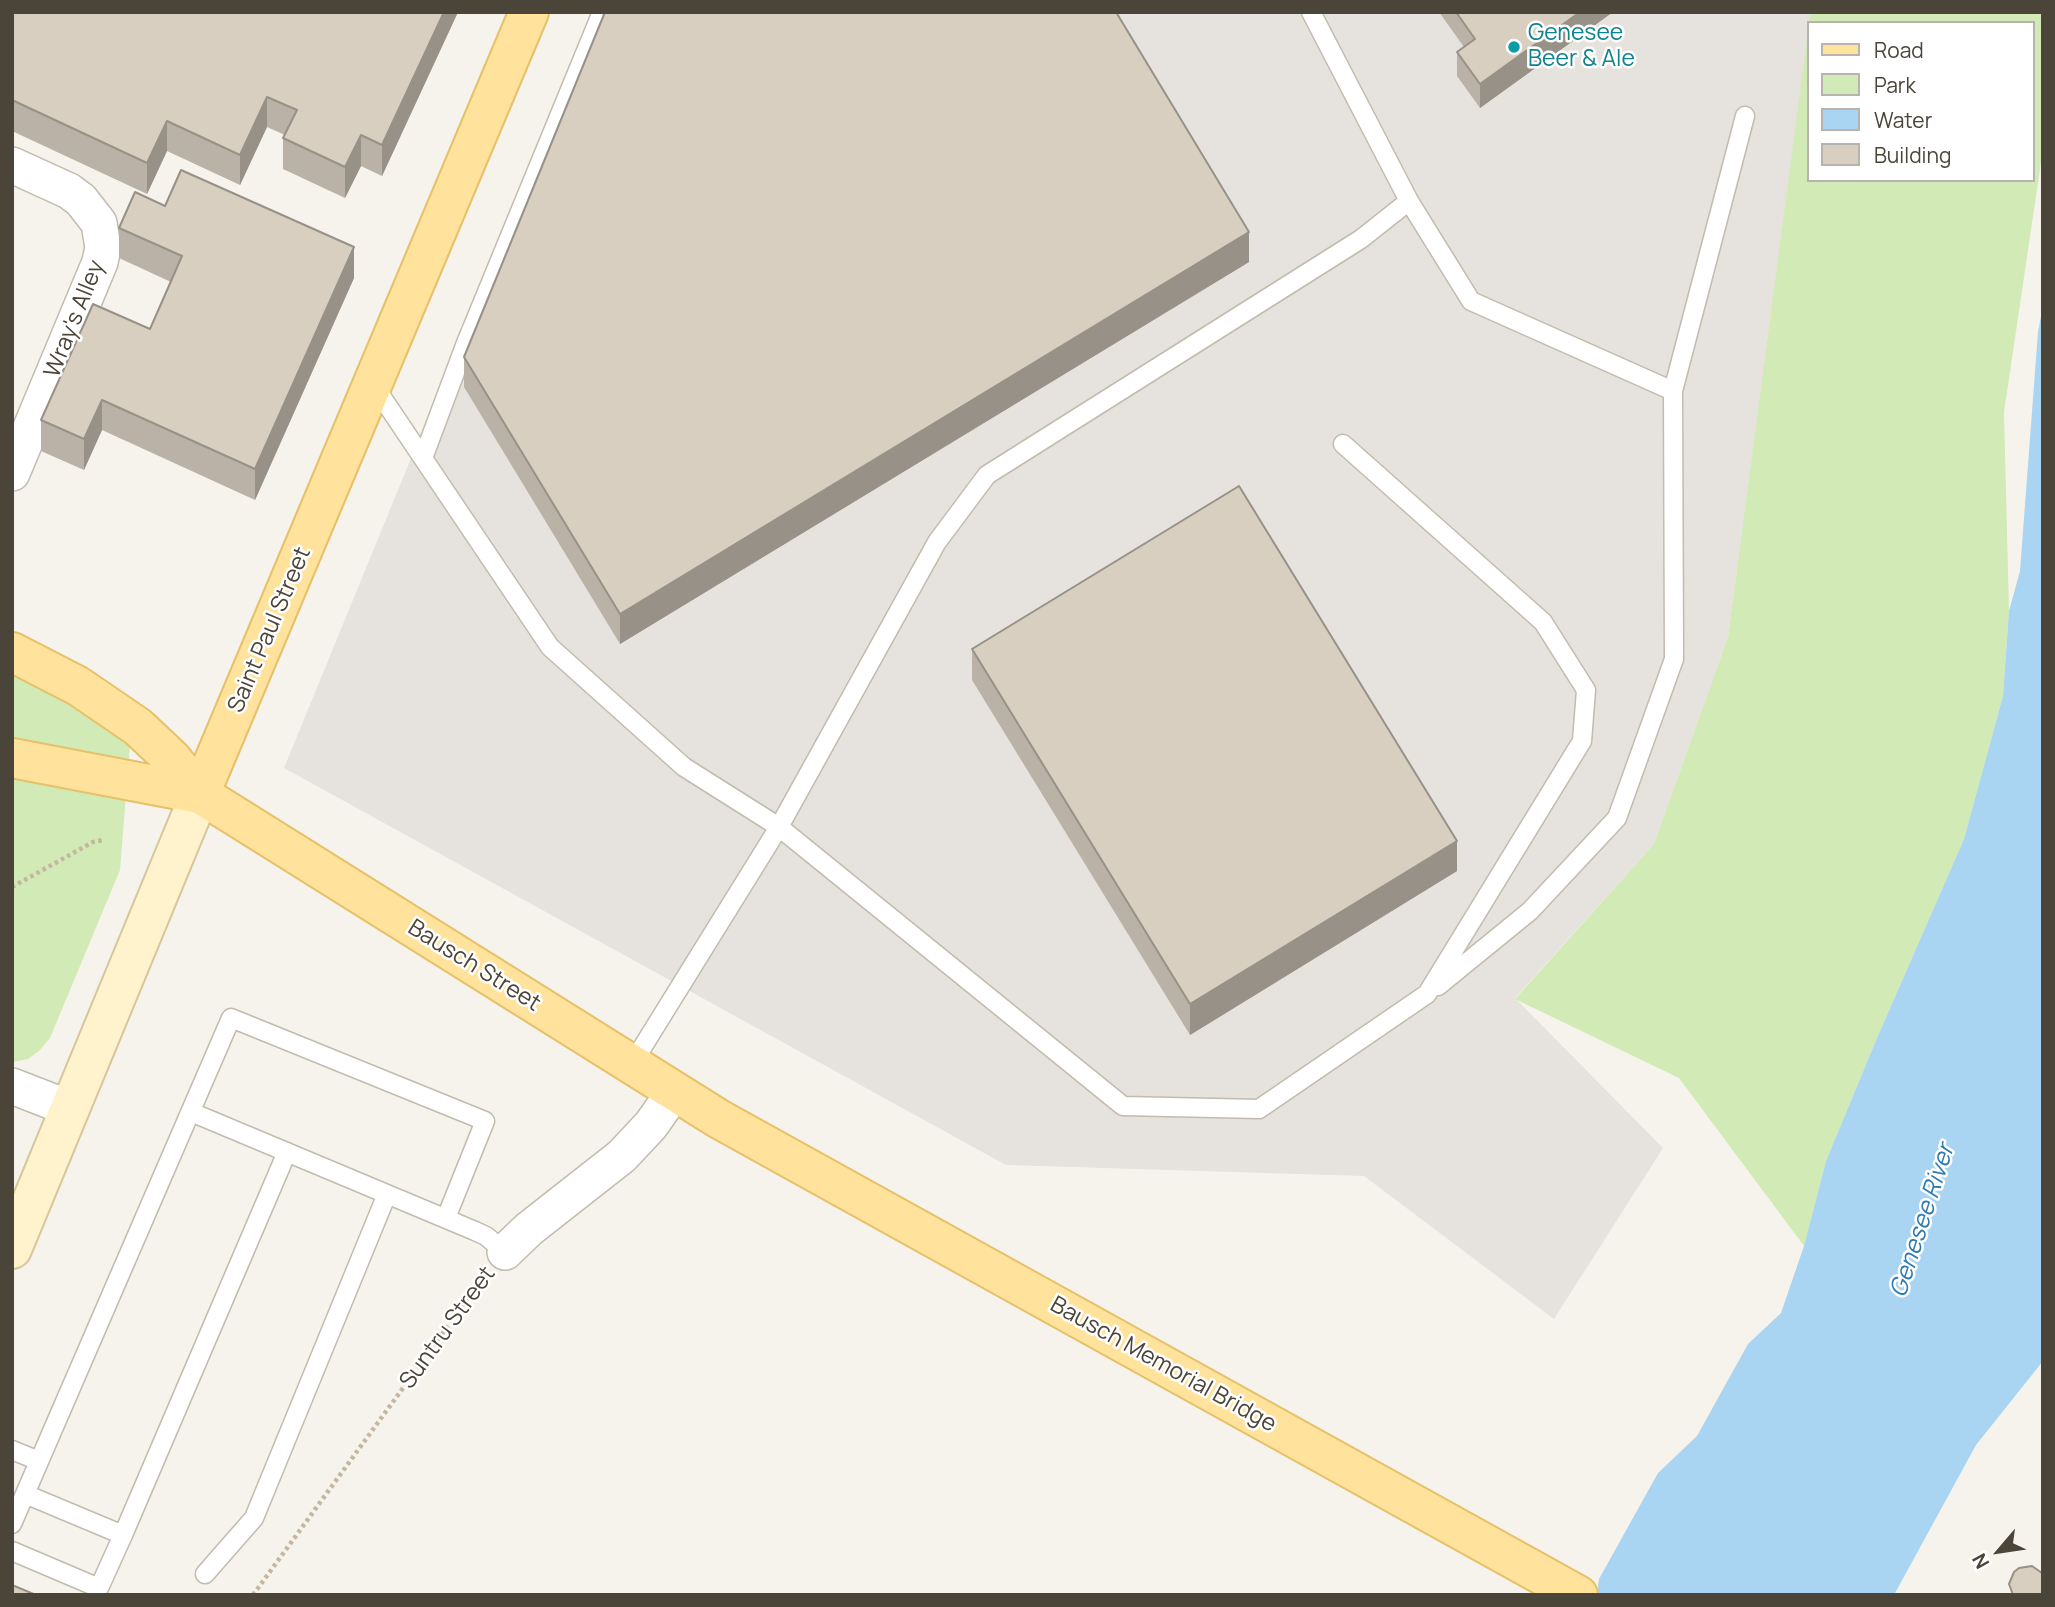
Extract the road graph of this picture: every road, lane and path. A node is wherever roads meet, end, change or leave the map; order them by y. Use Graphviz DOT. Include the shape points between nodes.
graph roads {
  1 [pos="529,12"];
  2 [pos="602,12"];
  3 [pos="1311,12"];
  4 [pos="1745,116"];
  5 [pos="12,165"];
  6 [pos="1409,201"];
  7 [pos="373,384"];
  8 [pos="1673,391"];
  9 [pos="1343,444"];
  10 [pos="423,458"];
  11 [pos="12,473"];
  12 [pos="12,652"];
  13 [pos="12,758"];
  14 [pos="200,794"];
  15 [pos="779,827"];
  16 [pos="103,840"];
  17 [pos="12,887"];
  18 [pos="1427,995"];
  19 [pos="632,1064"];
  20 [pos="12,1086"];
  21 [pos="675,1091"];
  22 [pos="71,1110"];
  23 [pos="191,1112"];
  24 [pos="749,1136"];
  25 [pos="286,1152"];
  26 [pos="387,1194"];
  27 [pos="446,1218"];
  28 [pos="12,1250"];
  29 [pos="505,1252"];
  30 [pos="12,1450"];
  31 [pos="39,1461"];
  32 [pos="25,1494"];
  33 [pos="12,1524"];
  34 [pos="122,1535"];
  35 [pos="12,1551"];
  36 [pos="205,1574"];
  37 [pos="253,1595"];
  38 [pos="1578,1595"];
  1 -- 7 [label="main road, Saint Paul Street"];
  2 -- 10 [label="lane"];
  3 -- 6 [label="lane"];
  4 -- 8 [label="lane"];
  5 -- 11 [label="street, Wray's Alley" via="81,200 99,223 103,248"];
  6 -- 8 [label="lane" via="1471,301"];
  6 -- 15 [label="lane" via="1360,239 988,475 937,542"];
  7 -- 10 [label="lane"];
  7 -- 14 [label="main road, Saint Paul Street"];
  8 -- 18 [label="lane" via="1674,659 1617,818 1530,911"];
  9 -- 18 [label="lane" via="1543,622 1586,690 1582,741"];
  10 -- 15 [label="lane" via="550,647 684,767"];
  12 -- 14 [label="main road" via="78,686 138,727"];
  13 -- 14 [label="main road"];
  14 -- 19 [label="main road, Bausch Street"];
  14 -- 22 [label="main road, Saint Paul Street"];
  15 -- 18 [label="lane" via="1123,1106 1259,1109"];
  15 -- 19 [label="lane"];
  16 -- 17 [label="path"];
  19 -- 21 [label="main road, Bausch Street"];
  20 -- 22 [label="street"];
  21 -- 24 [label="main road, Bausch Street"];
  21 -- 29 [label="street, Suntru Street" via="622,1156"];
  22 -- 28 [label="main road, Saint Paul Street"];
  23 -- 25 [label="lane"];
  23 -- 27 [label="lane" via="231,1017 485,1121"];
  23 -- 31 [label="lane"];
  24 -- 38 [label="main road, Bausch Memorial Bridge"];
  25 -- 26 [label="lane"];
  25 -- 34 [label="lane"];
  26 -- 27 [label="lane"];
  26 -- 36 [label="lane" via="254,1518"];
  27 -- 29 [label="lane" via="486,1236"];
  29 -- 37 [label="path, Suntru Street"];
  30 -- 31 [label="lane"];
  31 -- 32 [label="lane"];
  32 -- 33 [label="lane"];
  32 -- 34 [label="lane"];
  34 -- 35 [label="lane" via="99,1588"];
}
